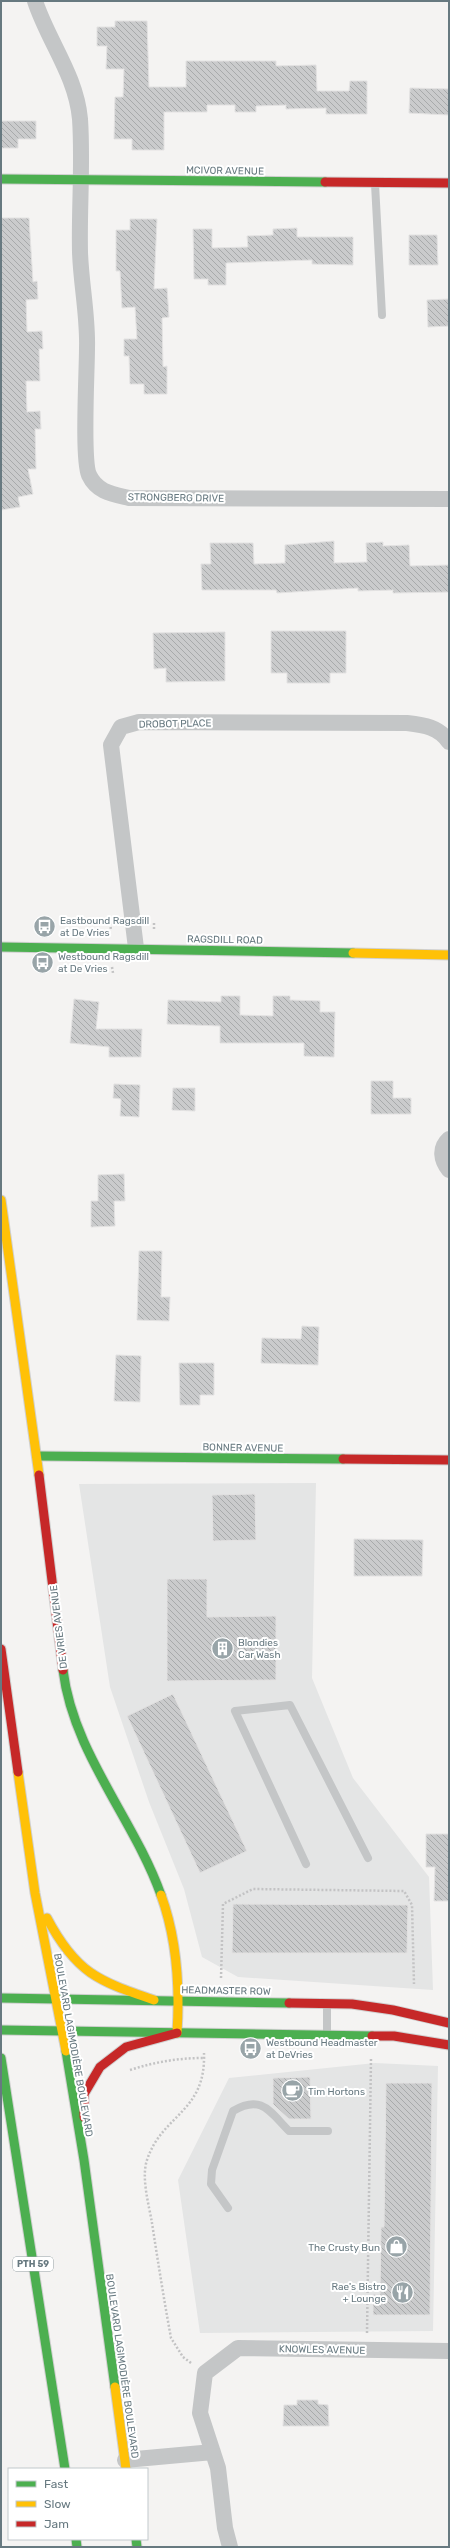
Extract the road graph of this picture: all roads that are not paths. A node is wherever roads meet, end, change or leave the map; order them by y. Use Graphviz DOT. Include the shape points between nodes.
graph roads {
  1 [pos="35,1"];
  2 [pos="1,179"];
  3 [pos="80,179"];
  4 [pos="375,182"];
  5 [pos="449,183"];
  6 [pos="382,315"];
  7 [pos="449,499"];
  8 [pos="449,742"];
  9 [pos="1,947"];
  10 [pos="136,948"];
  11 [pos="449,955"];
  12 [pos="449,1139"];
  13 [pos="449,1170"];
  14 [pos="1,1200"];
  15 [pos="37,1456"];
  16 [pos="449,1460"];
  17 [pos="1,1649"];
  18 [pos="368,1858"];
  19 [pos="306,1864"];
  20 [pos="35,1893"];
  21 [pos="1,1998"];
  22 [pos="55,1998"];
  23 [pos="154,2000"];
  24 [pos="179,2000"];
  25 [pos="328,2003"];
  26 [pos="449,2023"];
  27 [pos="1,2030"];
  28 [pos="63,2030"];
  29 [pos="177,2033"];
  30 [pos="327,2034"];
  31 [pos="449,2045"];
  32 [pos="1,2058"];
  33 [pos="4,2093"];
  34 [pos="328,2131"];
  35 [pos="84,2160"];
  36 [pos="228,2208"];
  37 [pos="449,2351"];
  38 [pos="213,2452"];
  39 [pos="125,2465"];
  40 [pos="65,2468"];
  41 [pos="230,2547"];
  1 -- 3 [label="street, STRONGBERG DRIVE" via="40,18 69,72 80,118"];
  2 -- 3 [label="street, MCIVOR AVENUE"];
  3 -- 4 [label="street, MCIVOR AVENUE"];
  3 -- 7 [label="street, STRONGBERG DRIVE" via="80,257 88,322 88,474 95,485 105,493 129,498"];
  4 -- 5 [label="street, MCIVOR AVENUE"];
  4 -- 6 [label="lane"];
  8 -- 10 [label="street, DROBOT PLACE" via="444,734 430,726 407,723 139,722 120,728 110,745"];
  9 -- 10 [label="street, RAGSDILL ROAD"];
  10 -- 11 [label="street, RAGSDILL ROAD"];
  12 -- 13 [label="street" via="442,1148 442,1162"];
  14 -- 15 [label="street, DE VRIES AVENUE"];
  15 -- 16 [label="street, BONNER AVENUE"];
  15 -- 24 [label="street, DE VRIES AVENUE" via="66,1695 92,1759 157,1884 173,1940"];
  17 -- 20 [label="street, BOULEVARD LAGIMODIÈRE BOULEVARD"];
  18 -- 19 [label="lane" via="290,1705 235,1711"];
  20 -- 22 [label="street, BOULEVARD LAGIMODIÈRE BOULEVARD"];
  20 -- 23 [label="street" via="60,1945 76,1965 107,1984"];
  21 -- 22 [label="street, HEADMASTER ROW"];
  22 -- 23 [label="street, HEADMASTER ROW"];
  22 -- 28 [label="street, BOULEVARD LAGIMODIÈRE BOULEVARD"];
  23 -- 24 [label="street, HEADMASTER ROW"];
  24 -- 25 [label="street, HEADMASTER ROW"];
  24 -- 29 [label="street, DE VRIES AVENUE"];
  25 -- 26 [label="street, HEADMASTER ROW" via="393,2010"];
  25 -- 30 [label="lane"];
  27 -- 28 [label="street"];
  28 -- 29 [label="street"];
  28 -- 35 [label="street, BOULEVARD LAGIMODIÈRE BOULEVARD"];
  29 -- 30 [label="street"];
  29 -- 35 [label="street" via="126,2047 100,2067 84,2094"];
  30 -- 31 [label="street" via="394,2036"];
  32 -- 33 [label="street, PTH 59"];
  33 -- 40 [label="street, PTH 59"];
  34 -- 36 [label="lane" via="289,2132 262,2105 252,2104 233,2111 212,2170 211,2184"];
  35 -- 39 [label="street, BOULEVARD LAGIMODIÈRE BOULEVARD"];
  37 -- 38 [label="street, KNOWLES AVENUE" via="238,2348 205,2373 200,2413"];
  38 -- 39 [label="street"];
  38 -- 41 [label="street" via="218,2468 225,2528"];
}
